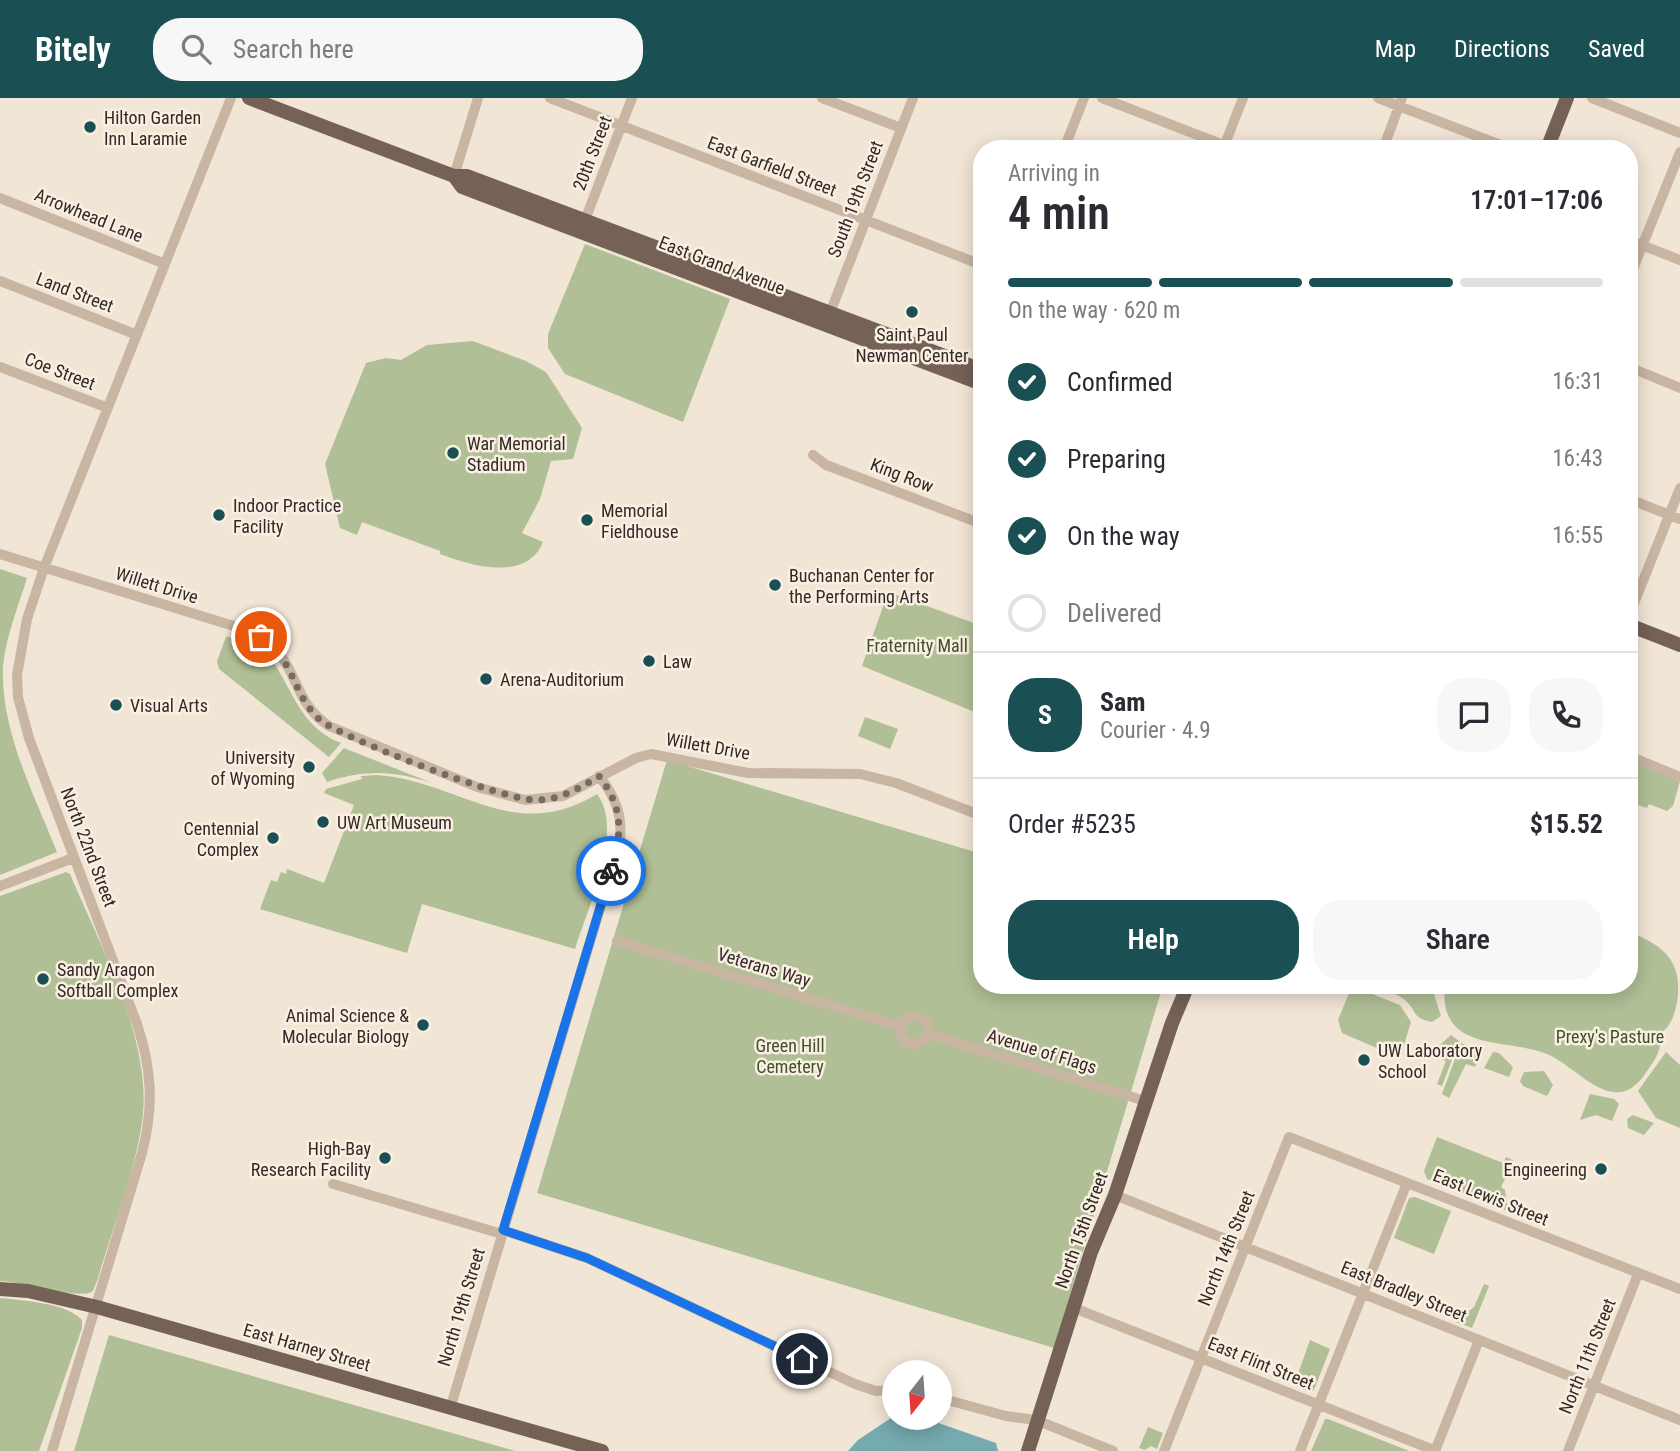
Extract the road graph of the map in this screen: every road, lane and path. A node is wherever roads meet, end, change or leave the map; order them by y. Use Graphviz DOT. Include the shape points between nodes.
graph roads {
  1 [pos="231,98"];
  2 [pos="249,98"];
  3 [pos="478,98"];
  4 [pos="550,98"];
  5 [pos="632,98"];
  6 [pos="822,98"];
  7 [pos="913,98"];
  8 [pos="1084,98"];
  9 [pos="1102,98"];
  10 [pos="1244,98"];
  11 [pos="1378,98"];
  12 [pos="1567,98"];
  13 [pos="1592,98"];
  14 [pos="1401,102"];
  15 [pos="621,127"];
  16 [pos="901,128"];
  17 [pos="1680,133"];
  18 [pos="1068,140"];
  19 [pos="1207,140"];
  20 [pos="1230,140"];
  21 [pos="1386,140"];
  22 [pos="1490,140"];
  23 [pos="1551,140"];
  24 [pos="1680,152"];
  25 [pos="454,176"];
  26 [pos="0,198"];
  27 [pos="585,220"];
  28 [pos="865,221"];
  29 [pos="1638,244"];
  30 [pos="1643,246"];
  31 [pos="1638,258"];
  32 [pos="1680,260"];
  33 [pos="973,262"];
  34 [pos="165,264"];
  35 [pos="0,282"];
  36 [pos="830,313"];
  37 [pos="137,335"];
  38 [pos="973,363"];
  39 [pos="0,367"];
  40 [pos="1638,371"];
  41 [pos="973,381"];
  42 [pos="1680,387"];
  43 [pos="108,408"];
  44 [pos="813,456"];
  45 [pos="1680,488"];
  46 [pos="1638,503"];
  47 [pos="1675,517"];
  48 [pos="973,521"];
  49 [pos="0,554"];
  50 [pos="44,568"];
  51 [pos="1638,596"];
  52 [pos="1638,629"];
  53 [pos="1680,645"];
  54 [pos="1638,760"];
  55 [pos="599,776"];
  56 [pos="1680,777"];
  57 [pos="973,813"];
  58 [pos="73,858"];
  59 [pos="0,886"];
  60 [pos="617,941"];
  61 [pos="1177,994"];
  62 [pos="1184,994"];
  63 [pos="1172,1023"];
  64 [pos="900,1026"];
  65 [pos="928,1034"];
  66 [pos="1145,1101"];
  67 [pos="1289,1137"];
  68 [pos="1407,1182"];
  69 [pos="333,1184"];
  70 [pos="1115,1195"];
  71 [pos="502,1232"];
  72 [pos="1246,1247"];
  73 [pos="1638,1274"];
  74 [pos="0,1289"];
  75 [pos="1680,1289"];
  76 [pos="1362,1293"];
  77 [pos="97,1307"];
  78 [pos="1074,1308"];
  79 [pos="1479,1340"];
  80 [pos="1202,1358"];
  81 [pos="1594,1386"];
  82 [pos="882,1391"];
  83 [pos="952,1402"];
  84 [pos="1318,1405"];
  85 [pos="450,1409"];
  86 [pos="1037,1420"];
  87 [pos="1680,1420"];
  88 [pos="52,1451"];
  89 [pos="602,1451"];
  90 [pos="1028,1451"];
  91 [pos="1112,1451"];
  92 [pos="1164,1451"];
  93 [pos="1300,1451"];
  94 [pos="1436,1451"];
  95 [pos="1569,1451"];
  1 -- 34 [label="street, North 22nd Street"];
  2 -- 25 [label="main road, East Grand Avenue"];
  3 -- 25 [label="street"];
  4 -- 15 [label="street, East Garfield Street"];
  5 -- 15 [label="street, 20th Street"];
  6 -- 16 [label="street"];
  7 -- 16 [label="street, South 19th Street"];
  8 -- 18 [label="street"];
  9 -- 19 [label="street"];
  10 -- 20 [label="street"];
  11 -- 14 [label="street"];
  12 -- 23 [label="main road"];
  13 -- 17 [label="street"];
  14 -- 21 [label="street"];
  14 -- 22 [label="street"];
  15 -- 27 [label="street, 20th Street"];
  15 -- 28 [label="street, East Garfield Street"];
  16 -- 28 [label="street, South 19th Street"];
  24 -- 30 [label="street"];
  25 -- 27 [label="main road, East Grand Avenue" via="467,176"];
  25 -- 41 [label="main road, East Grand Avenue" via="462,187"];
  26 -- 34 [label="street, Arrowhead Lane"];
  27 -- 36 [label="main road, East Grand Avenue"];
  28 -- 33 [label="street, East Garfield Street"];
  28 -- 36 [label="street, South 19th Street"];
  29 -- 30 [label="street"];
  30 -- 31 [label="street"];
  30 -- 32 [label="street"];
  34 -- 37 [label="street, North 22nd Street"];
  35 -- 37 [label="street, Land Street"];
  36 -- 38 [label="main road, East Grand Avenue"];
  37 -- 43 [label="street, North 22nd Street"];
  39 -- 43 [label="street, Coe Street"];
  40 -- 42 [label="street"];
  43 -- 50 [label="street, North 22nd Street"];
  44 -- 48 [label="street, King Row"];
  45 -- 47 [label="street"];
  46 -- 47 [label="street"];
  47 -- 51 [label="street"];
  49 -- 50 [label="street, Willett Drive"];
  50 -- 55 [label="street, Willett Drive" via="261,637 285,658 304,700 320,720 477,787 518,799 543,800 572,792"];
  50 -- 58 [label="street, North 22nd Street" via="20,643 17,685 29,738"];
  52 -- 53 [label="main road"];
  54 -- 56 [label="street"];
  55 -- 57 [label="street, Willett Drive" via="651,754 748,773 849,772 896,783"];
  55 -- 71 [label="street, North 19th Street" via="617,805 619,845"];
  58 -- 59 [label="street"];
  58 -- 77 [label="street, North 22nd Street" via="146,1052 152,1089 147,1133"];
  60 -- 64 [label="street, Veterans Way"];
  61 -- 63 [label="main road, North 15th Street"];
  62 -- 63 [label="main road, North 15th Street"];
  63 -- 66 [label="main road, North 15th Street"];
  64 -- 65 [label="street" via="905,1019 918,1017 927,1025"];
  64 -- 65 [label="street" via="908,1043 920,1043"];
  65 -- 66 [label="street, Avenue of Flags"];
  66 -- 70 [label="main road, North 15th Street"];
  67 -- 68 [label="street, East Lewis Street"];
  67 -- 72 [label="street, North 14th Street"];
  68 -- 73 [label="street, East Lewis Street"];
  68 -- 76 [label="street"];
  69 -- 71 [label="street"];
  70 -- 72 [label="street, East Bradley Street"];
  70 -- 78 [label="main road, North 15th Street"];
  71 -- 82 [label="street" via="587,1258 855,1384"];
  71 -- 85 [label="street, North 19th Street"];
  72 -- 76 [label="street, East Bradley Street"];
  72 -- 80 [label="street, North 14th Street"];
  73 -- 75 [label="street, East Lewis Street"];
  73 -- 81 [label="street, North 11th Street"];
  74 -- 77 [label="main road, East Harney Street"];
  76 -- 79 [label="street, East Bradley Street"];
  76 -- 84 [label="street"];
  77 -- 85 [label="main road, East Harney Street"];
  77 -- 88 [label="street, North 22nd Street"];
  78 -- 80 [label="street, East Flint Street"];
  78 -- 86 [label="main road, North 15th Street"];
  79 -- 81 [label="street, East Bradley Street"];
  79 -- 94 [label="street"];
  80 -- 84 [label="street, East Flint Street"];
  80 -- 92 [label="street, North 14th Street"];
  81 -- 87 [label="street, East Bradley Street"];
  81 -- 95 [label="street, North 11th Street"];
  83 -- 86 [label="street"];
  84 -- 93 [label="street"];
  84 -- 94 [label="street, East Flint Street"];
  85 -- 89 [label="main road, East Harney Street"];
  86 -- 90 [label="main road, North 15th Street"];
  86 -- 91 [label="street"];
}
